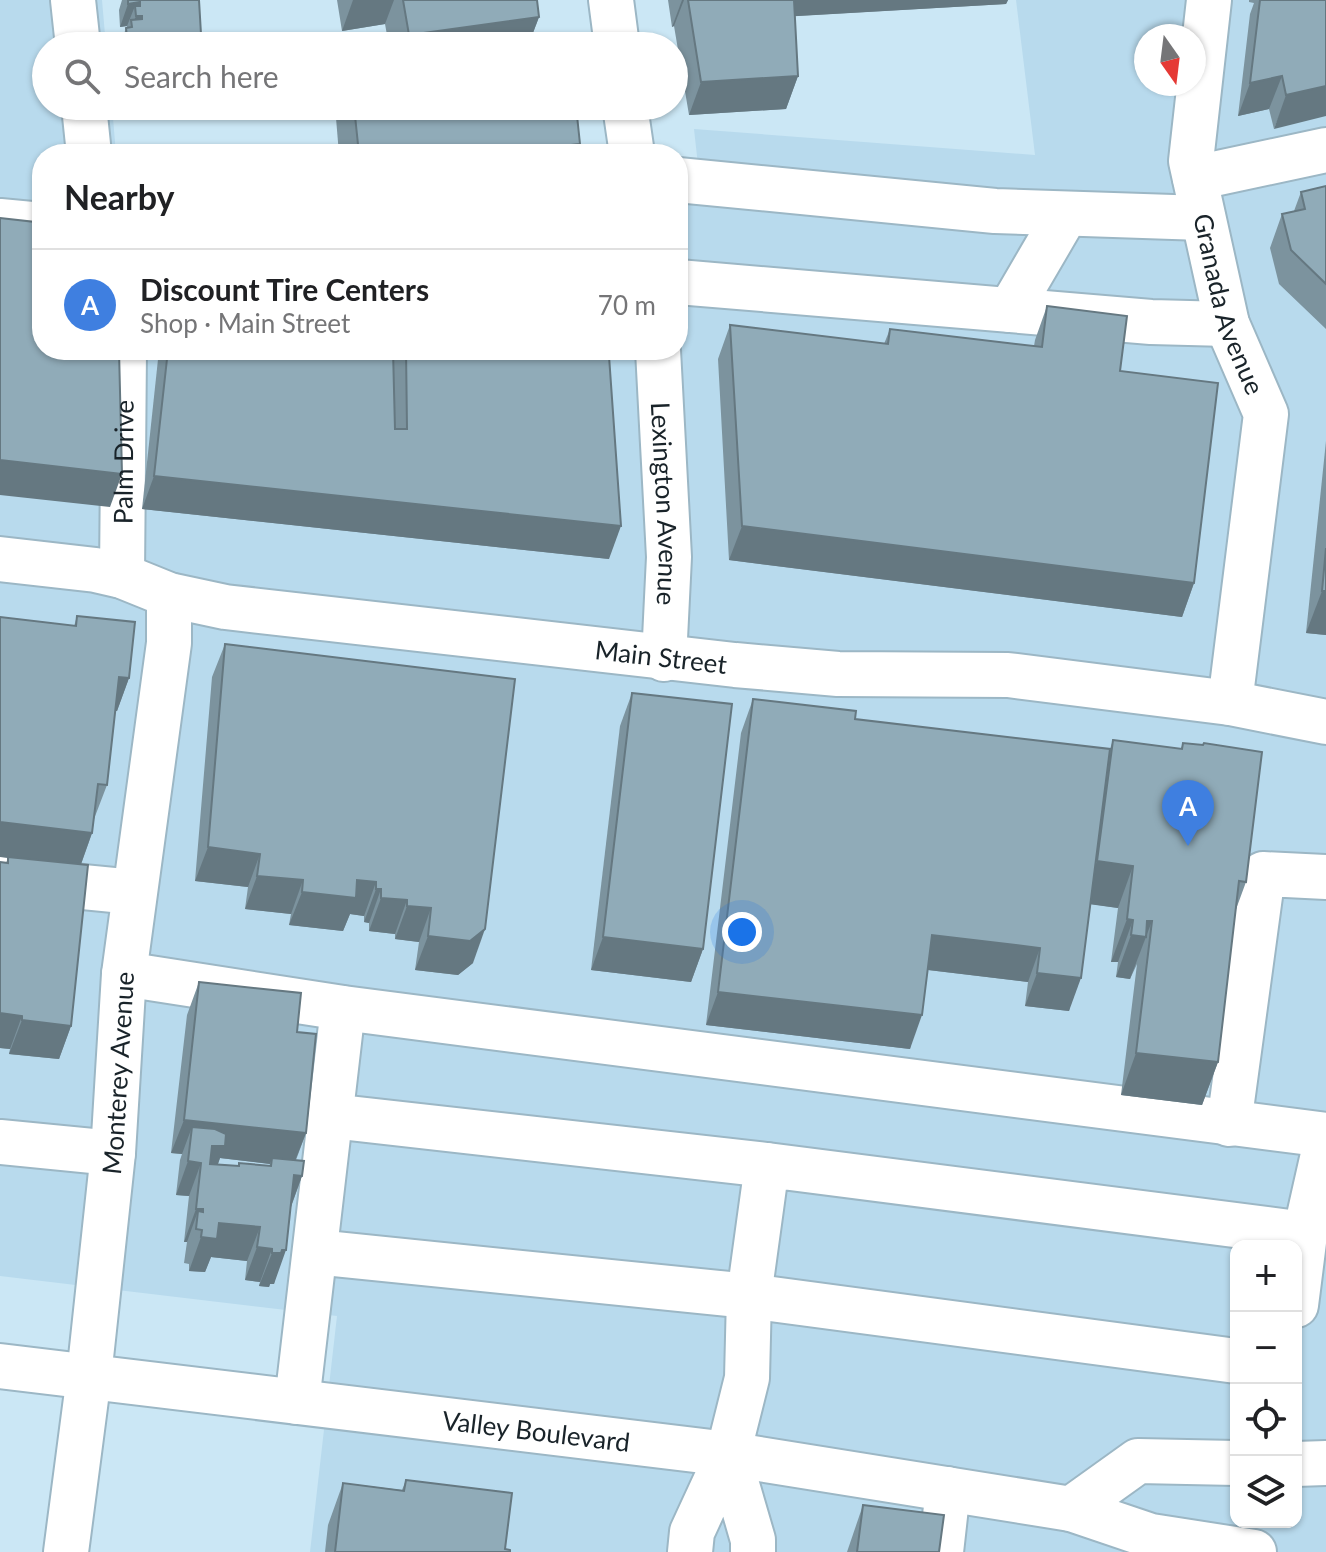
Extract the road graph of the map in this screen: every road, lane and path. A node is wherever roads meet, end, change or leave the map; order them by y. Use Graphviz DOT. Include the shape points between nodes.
graph roads {
  1 [pos="73,0"];
  2 [pos="611,0"];
  3 [pos="1209,0"];
  4 [pos="76,32"];
  5 [pos="615,32"];
  6 [pos="85,120"];
  7 [pos="627,120"];
  8 [pos="88,144"];
  9 [pos="631,144"];
  10 [pos="1326,150"];
  11 [pos="688,181"];
  12 [pos="1199,198"];
  13 [pos="1066,214"];
  14 [pos="0,221"];
  15 [pos="32,224"];
  16 [pos="688,283"];
  17 [pos="1010,310"];
  18 [pos="1227,324"];
  19 [pos="124,360"];
  20 [pos="659,360"];
  21 [pos="0,559"];
  22 [pos="122,576"];
  23 [pos="169,595"];
  24 [pos="664,659"];
  25 [pos="1230,703"];
  26 [pos="1326,722"];
  27 [pos="1326,877"];
  28 [pos="0,879"];
  29 [pos="134,892"];
  30 [pos="124,974"];
  31 [pos="343,1008"];
  32 [pos="331,1116"];
  33 [pos="1229,1124"];
  34 [pos="1326,1138"];
  35 [pos="0,1142"];
  36 [pos="113,1153"];
  37 [pos="767,1165"];
  38 [pos="1305,1234"];
  39 [pos="315,1252"];
  40 [pos="1302,1259"];
  41 [pos="749,1296"];
  42 [pos="1302,1309"];
  43 [pos="1326,1314"];
  44 [pos="1230,1360"];
  45 [pos="0,1366"];
  46 [pos="89,1376"];
  47 [pos="297,1402"];
  48 [pos="728,1454"];
  49 [pos="1230,1463"];
  50 [pos="1326,1463"];
  51 [pos="1302,1464"];
  52 [pos="948,1489"];
  53 [pos="1071,1509"];
  54 [pos="66,1552"];
  55 [pos="690,1552"];
  56 [pos="753,1552"];
  57 [pos="941,1552"];
  58 [pos="1254,1552"];
  1 -- 4 [label="street"];
  2 -- 5 [label="street"];
  3 -- 12 [label="street, Granada Avenue" via="1191,161"];
  6 -- 8 [label="street"];
  7 -- 9 [label="street"];
  10 -- 12 [label="street"];
  11 -- 13 [label="street"];
  12 -- 13 [label="street"];
  12 -- 18 [label="street, Granada Avenue"];
  13 -- 17 [label="street"];
  14 -- 15 [label="street"];
  16 -- 17 [label="street"];
  17 -- 18 [label="street"];
  18 -- 25 [label="street, Granada Avenue" via="1266,414"];
  19 -- 22 [label="street, Palm Drive"];
  20 -- 24 [label="street, Lexington Avenue" via="669,557"];
  21 -- 22 [label="street, Main Street"];
  22 -- 23 [label="street, Main Street"];
  23 -- 24 [label="street, Main Street" via="225,607"];
  23 -- 29 [label="street, Monterey Avenue" via="169,643"];
  24 -- 25 [label="street, Main Street" via="838,674 1008,675"];
  25 -- 26 [label="street, Main Street"];
  27 -- 33 [label="street" via="1263,874"];
  28 -- 29 [label="street"];
  29 -- 30 [label="street, Monterey Avenue"];
  30 -- 31 [label="street"];
  30 -- 36 [label="street, Monterey Avenue"];
  31 -- 32 [label="street"];
  31 -- 33 [label="street"];
  32 -- 37 [label="street"];
  32 -- 39 [label="street"];
  33 -- 34 [label="street"];
  34 -- 38 [label="street"];
  35 -- 36 [label="street"];
  36 -- 46 [label="street, Monterey Avenue"];
  37 -- 38 [label="street"];
  37 -- 41 [label="street"];
  38 -- 40 [label="street"];
  39 -- 41 [label="street"];
  39 -- 47 [label="street"];
  41 -- 44 [label="street"];
  41 -- 48 [label="street" via="747,1378"];
  42 -- 43 [label="street"];
  45 -- 46 [label="street, Valley Boulevard"];
  46 -- 47 [label="street, Valley Boulevard"];
  46 -- 54 [label="street, Monterey Avenue"];
  47 -- 48 [label="street, Valley Boulevard"];
  48 -- 52 [label="street, Valley Boulevard"];
  48 -- 55 [label="street" via="692,1532"];
  48 -- 56 [label="street"];
  49 -- 53 [label="street" via="1138,1461"];
  50 -- 51 [label="street"];
  52 -- 53 [label="street, Valley Boulevard"];
  52 -- 57 [label="street"];
  53 -- 58 [label="street, Valley Boulevard" via="1151,1536"];
}
